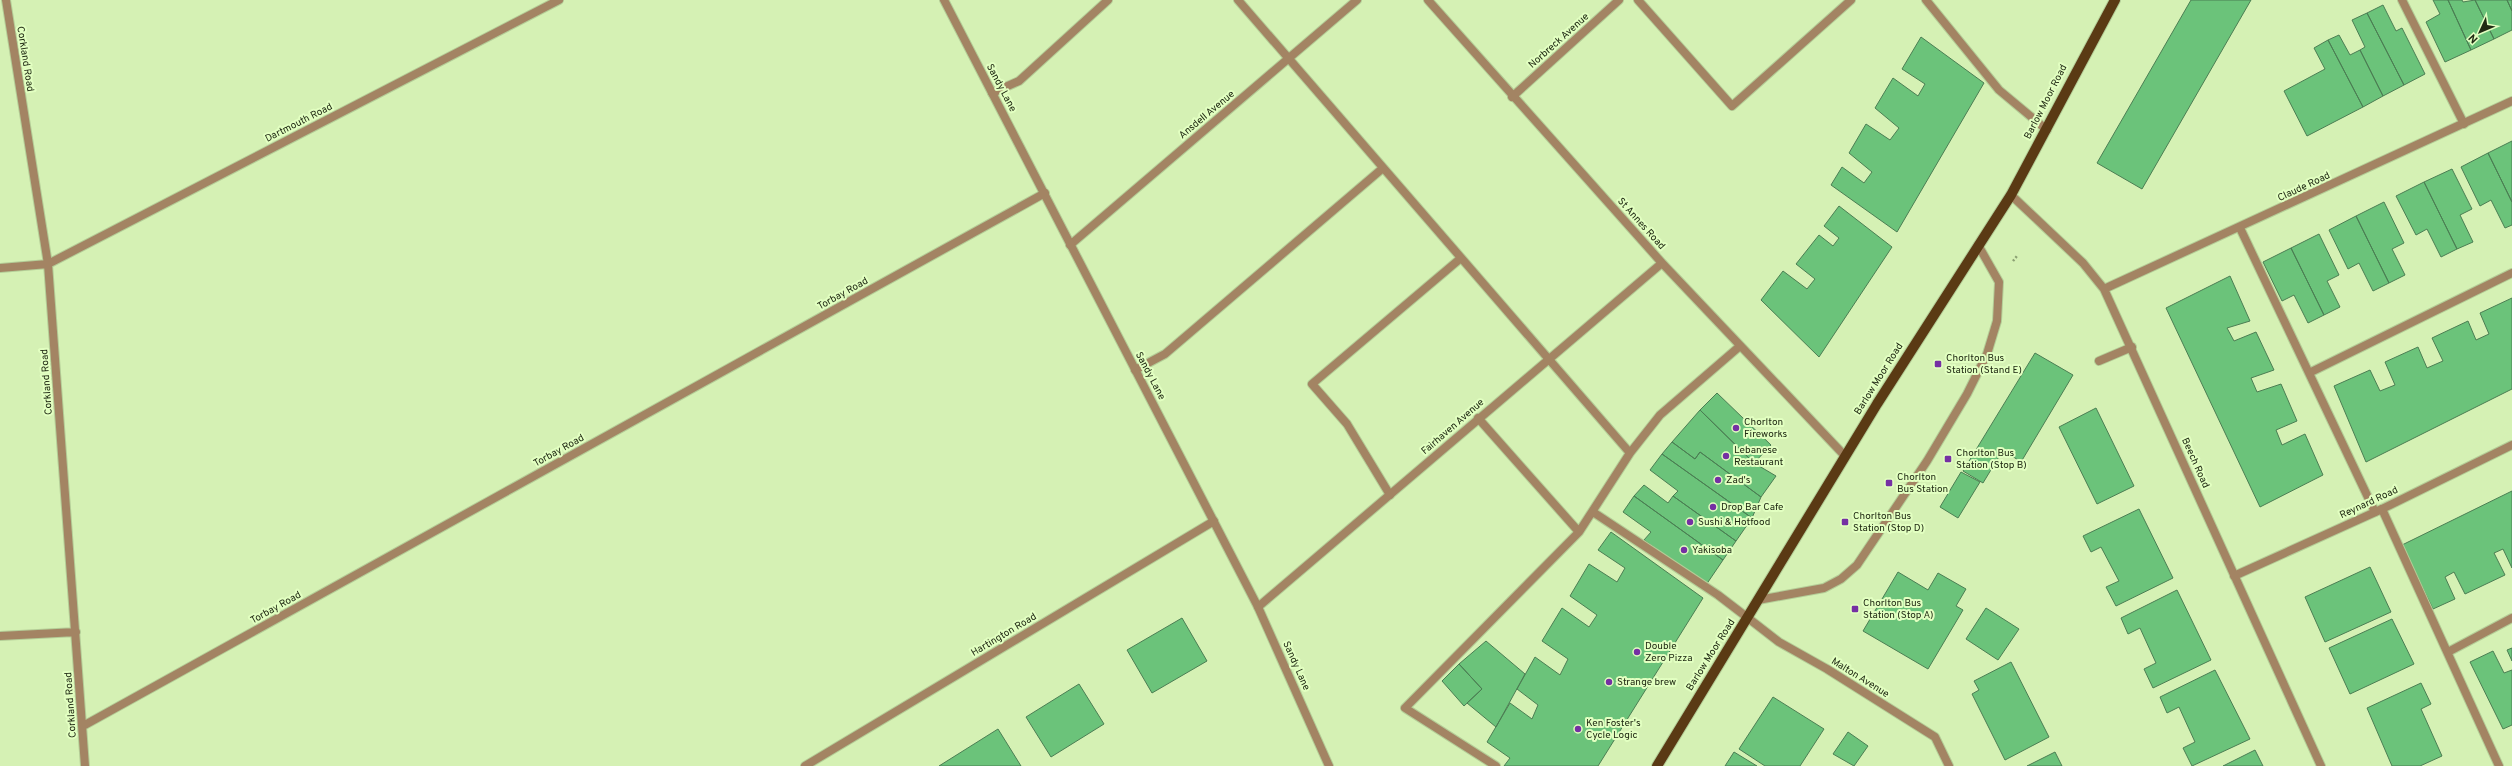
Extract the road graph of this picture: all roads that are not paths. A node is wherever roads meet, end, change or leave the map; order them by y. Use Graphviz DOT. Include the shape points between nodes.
graph roads {
  1 [pos="6,0"];
  2 [pos="559,0"];
  3 [pos="944,0"];
  4 [pos="1108,0"];
  5 [pos="1238,0"];
  6 [pos="1357,0"];
  7 [pos="1428,0"];
  8 [pos="1619,0"];
  9 [pos="1638,0"];
  10 [pos="1850,0"];
  11 [pos="1926,0"];
  12 [pos="2115,0"];
  13 [pos="2402,0"];
  14 [pos="1288,59"];
  15 [pos="992,93"];
  16 [pos="1512,97"];
  17 [pos="2512,101"];
  18 [pos="2464,124"];
  19 [pos="2047,130"];
  20 [pos="1384,168"];
  21 [pos="1045,193"];
  22 [pos="2011,195"];
  23 [pos="2240,228"];
  24 [pos="1070,245"];
  25 [pos="1978,245"];
  26 [pos="1461,258"];
  27 [pos="1662,263"];
  28 [pos="48,264"];
  29 [pos="0,268"];
  30 [pos="2512,273"];
  31 [pos="2104,289"];
  32 [pos="1740,346"];
  33 [pos="2132,347"];
  34 [pos="1549,359"];
  35 [pos="2099,361"];
  36 [pos="1135,370"];
  37 [pos="2309,373"];
  38 [pos="1478,418"];
  39 [pos="2512,445"];
  40 [pos="1630,453"];
  41 [pos="1845,456"];
  42 [pos="1390,495"];
  43 [pos="2382,509"];
  44 [pos="1592,512"];
  45 [pos="2374,512"];
  46 [pos="1214,521"];
  47 [pos="1579,532"];
  48 [pos="2234,576"];
  49 [pos="1758,600"];
  50 [pos="1258,607"];
  51 [pos="1748,618"];
  52 [pos="2512,618"];
  53 [pos="76,632"];
  54 [pos="0,636"];
  55 [pos="2448,652"];
  56 [pos="83,726"];
  57 [pos="85,766"];
  58 [pos="805,766"];
  59 [pos="1329,766"];
  60 [pos="1496,766"];
  61 [pos="1656,766"];
  62 [pos="1949,766"];
  63 [pos="2321,766"];
  64 [pos="2499,766"];
  1 -- 28 [label="street, Corkland Road"];
  2 -- 28 [label="street, Dartmouth Road"];
  3 -- 15 [label="street, Sandy Lane"];
  4 -- 15 [label="street" via="1019,81"];
  5 -- 14 [label="street"];
  6 -- 14 [label="street, Ansdell Avenue"];
  7 -- 16 [label="street, St Annes Road"];
  8 -- 16 [label="street, Norbreck Avenue"];
  9 -- 10 [label="street" via="1732,106"];
  11 -- 19 [label="street" via="1999,90"];
  12 -- 19 [label="main road, Barlow Moor Road" via="2063,94"];
  13 -- 18 [label="street"];
  14 -- 20 [label="street"];
  14 -- 24 [label="street, Ansdell Avenue"];
  15 -- 21 [label="street, Sandy Lane"];
  16 -- 27 [label="street, St Annes Road"];
  17 -- 18 [label="street, Claude Road"];
  18 -- 23 [label="street, Claude Road"];
  19 -- 22 [label="main road, Barlow Moor Road"];
  20 -- 26 [label="street"];
  20 -- 36 [label="street" via="1165,354"];
  21 -- 24 [label="street, Sandy Lane"];
  21 -- 56 [label="street, Torbay Road"];
  22 -- 25 [label="main road, Barlow Moor Road"];
  22 -- 31 [label="street, Beech Road" via="2083,263"];
  23 -- 31 [label="street, Claude Road"];
  23 -- 37 [label="street"];
  24 -- 36 [label="street, Sandy Lane"];
  25 -- 41 [label="main road, Barlow Moor Road"];
  25 -- 49 [label="street" via="1999,282 1997,321 1987,354 1927,462 1857,565 1841,579 1824,588"];
  26 -- 34 [label="street"];
  26 -- 42 [label="street" via="1312,384 1347,424"];
  27 -- 32 [label="street, St Annes Road"];
  27 -- 34 [label="street, Fairhaven Avenue"];
  28 -- 29 [label="street"];
  28 -- 53 [label="street, Corkland Road"];
  30 -- 37 [label="street"];
  31 -- 33 [label="street, Beech Road"];
  32 -- 40 [label="street" via="1660,415"];
  32 -- 41 [label="street, St Annes Road"];
  33 -- 35 [label="street"];
  33 -- 48 [label="street, Beech Road"];
  34 -- 38 [label="street, Fairhaven Avenue"];
  34 -- 40 [label="street"];
  36 -- 46 [label="street, Sandy Lane"];
  37 -- 45 [label="street"];
  38 -- 42 [label="street, Fairhaven Avenue"];
  38 -- 47 [label="street"];
  39 -- 43 [label="street, Reynard Road"];
  40 -- 44 [label="street"];
  41 -- 49 [label="main road, Barlow Moor Road"];
  42 -- 50 [label="street, Fairhaven Avenue"];
  43 -- 45 [label="street, Reynard Road"];
  43 -- 55 [label="street"];
  44 -- 47 [label="street"];
  44 -- 51 [label="street, Malton Avenue" via="1718,595"];
  45 -- 48 [label="street, Reynard Road"];
  46 -- 50 [label="street, Sandy Lane"];
  46 -- 58 [label="street, Hartington Road"];
  47 -- 60 [label="street" via="1405,708"];
  48 -- 63 [label="street, Beech Road"];
  49 -- 51 [label="main road, Barlow Moor Road"];
  50 -- 59 [label="street, Sandy Lane"];
  51 -- 61 [label="main road, Barlow Moor Road"];
  51 -- 62 [label="street, Malton Avenue" via="1779,642 1827,669 1935,738"];
  52 -- 55 [label="street"];
  53 -- 54 [label="street"];
  53 -- 56 [label="street, Corkland Road"];
  55 -- 64 [label="street"];
  56 -- 57 [label="street, Corkland Road"];
}
